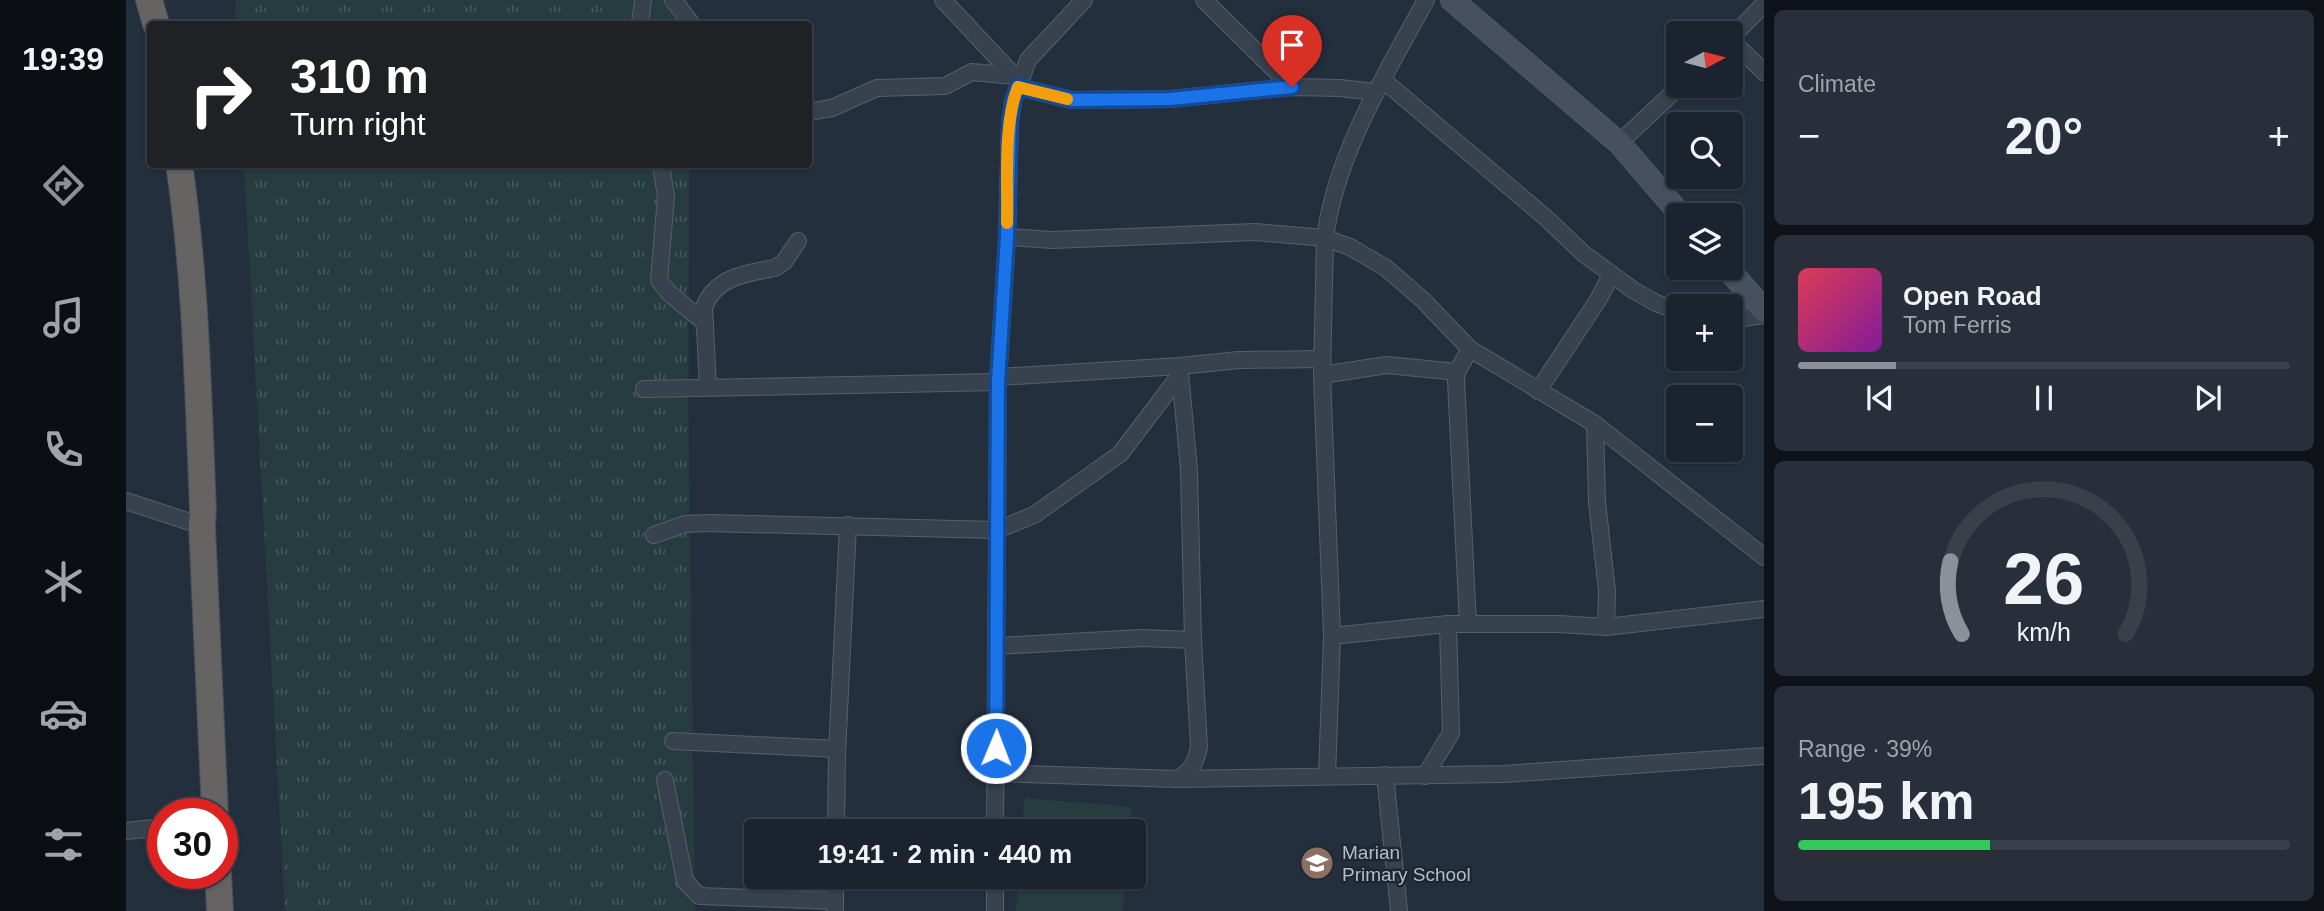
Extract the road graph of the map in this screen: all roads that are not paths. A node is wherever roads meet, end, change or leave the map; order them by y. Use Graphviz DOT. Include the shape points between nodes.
graph roads {
  1 [pos="149,0"];
  2 [pos="643,0"];
  3 [pos="673,0"];
  4 [pos="943,0"];
  5 [pos="1084,0"];
  6 [pos="1204,0"];
  7 [pos="1426,0"];
  8 [pos="1452,0"];
  9 [pos="1764,4"];
  10 [pos="155,21"];
  11 [pos="640,21"];
  12 [pos="690,21"];
  13 [pos="1743,26"];
  14 [pos="1743,51"];
  15 [pos="1764,72"];
  16 [pos="1017,81"];
  17 [pos="1379,86"];
  18 [pos="1292,87"];
  19 [pos="1667,98"];
  20 [pos="812,111"];
  21 [pos="1619,143"];
  22 [pos="180,168"];
  23 [pos="662,168"];
  24 [pos="1671,203"];
  25 [pos="1007,237"];
  26 [pos="1325,238"];
  27 [pos="798,241"];
  28 [pos="1611,275"];
  29 [pos="1737,280"];
  30 [pos="1666,307"];
  31 [pos="1764,313"];
  32 [pos="1743,317"];
  33 [pos="705,323"];
  34 [pos="1470,349"];
  35 [pos="1322,367"];
  36 [pos="1180,371"];
  37 [pos="1457,372"];
  38 [pos="998,379"];
  39 [pos="708,387"];
  40 [pos="644,389"];
  41 [pos="1538,391"];
  42 [pos="1595,424"];
  43 [pos="126,501"];
  44 [pos="848,525"];
  45 [pos="202,526"];
  46 [pos="997,530"];
  47 [pos="654,535"];
  48 [pos="1764,557"];
  49 [pos="1764,609"];
  50 [pos="1448,624"];
  51 [pos="1468,624"];
  52 [pos="1606,627"];
  53 [pos="1332,636"];
  54 [pos="1193,640"];
  55 [pos="997,646"];
  56 [pos="673,741"];
  57 [pos="837,749"];
  58 [pos="1764,756"];
  59 [pos="996,773"];
  60 [pos="1385,775"];
  61 [pos="1327,776"];
  62 [pos="1424,776"];
  63 [pos="1176,779"];
  64 [pos="665,780"];
  65 [pos="214,798"];
  66 [pos="836,819"];
  67 [pos="995,819"];
  68 [pos="147,829"];
  69 [pos="126,831"];
  70 [pos="219,889"];
  71 [pos="995,889"];
  72 [pos="835,906"];
  73 [pos="220,911"];
  74 [pos="995,911"];
  75 [pos="1398,911"];
  1 -- 10 [label="highway"];
  2 -- 11 [label="street"];
  3 -- 12 [label="street"];
  4 -- 16 [label="street"];
  5 -- 16 [label="street" via="1028,60"];
  6 -- 18 [label="street"];
  7 -- 17 [label="street"];
  8 -- 21 [label="main road"];
  9 -- 13 [label="street"];
  14 -- 15 [label="street"];
  16 -- 18 [label="street" via="1072,100 1170,99"];
  16 -- 20 [label="street" via="972,72 945,86 877,88 832,108"];
  16 -- 25 [label="street" via="1010,122"];
  17 -- 18 [label="street"];
  17 -- 26 [label="street" via="1332,197"];
  17 -- 28 [label="street" via="1545,216"];
  19 -- 21 [label="street"];
  21 -- 24 [label="main road"];
  22 -- 45 [label="highway" via="197,356"];
  23 -- 33 [label="street" via="666,197 659,280"];
  25 -- 26 [label="street" via="1052,240 1255,232"];
  25 -- 38 [label="street"];
  26 -- 34 [label="street" via="1386,268"];
  26 -- 35 [label="street"];
  27 -- 33 [label="street" via="775,268 728,279 705,303"];
  28 -- 30 [label="street"];
  28 -- 41 [label="street"];
  29 -- 31 [label="main road"];
  31 -- 32 [label="street"];
  33 -- 39 [label="street"];
  34 -- 37 [label="street"];
  34 -- 41 [label="street"];
  35 -- 36 [label="street" via="1217,361"];
  35 -- 37 [label="street" via="1387,365"];
  35 -- 53 [label="street"];
  36 -- 38 [label="street"];
  36 -- 46 [label="street" via="1120,454 1034,515"];
  36 -- 54 [label="street" via="1189,470"];
  37 -- 51 [label="street"];
  38 -- 39 [label="street"];
  38 -- 46 [label="street"];
  39 -- 40 [label="street"];
  41 -- 42 [label="street"];
  42 -- 48 [label="street"];
  42 -- 52 [label="street"];
  43 -- 45 [label="street"];
  44 -- 46 [label="street"];
  44 -- 47 [label="street" via="685,524"];
  44 -- 57 [label="street"];
  45 -- 65 [label="highway"];
  46 -- 55 [label="street"];
  49 -- 52 [label="street"];
  50 -- 51 [label="street"];
  50 -- 53 [label="street"];
  50 -- 62 [label="street" via="1451,733"];
  51 -- 52 [label="street"];
  53 -- 61 [label="street"];
  54 -- 55 [label="street" via="1141,638"];
  54 -- 63 [label="street" via="1199,747 1189,772"];
  55 -- 59 [label="street"];
  56 -- 57 [label="street"];
  57 -- 66 [label="street"];
  58 -- 62 [label="street" via="1504,775"];
  59 -- 63 [label="street"];
  59 -- 67 [label="street"];
  60 -- 61 [label="street"];
  60 -- 62 [label="street"];
  60 -- 75 [label="street"];
  61 -- 63 [label="street"];
  64 -- 72 [label="street" via="685,881 698,896"];
  68 -- 69 [label="street"];
  70 -- 73 [label="highway"];
  71 -- 74 [label="street"];
}
